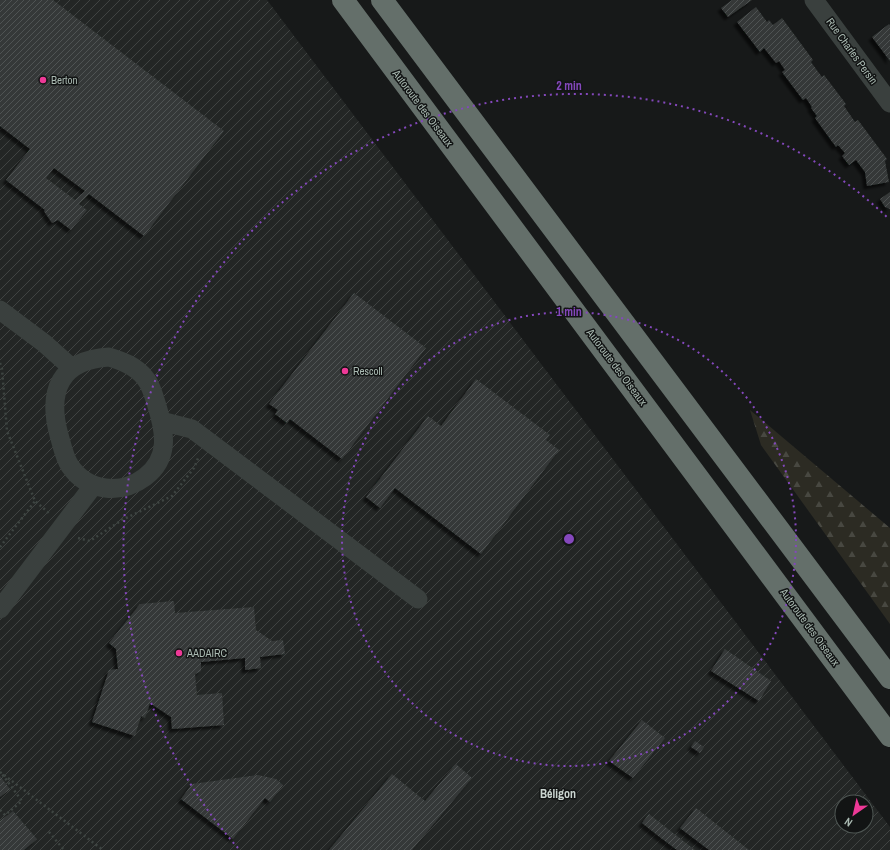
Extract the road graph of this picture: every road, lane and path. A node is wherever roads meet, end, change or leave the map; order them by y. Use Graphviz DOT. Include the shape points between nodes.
graph roads {
  1 [pos="343,0"];
  2 [pos="382,0"];
  3 [pos="814,0"];
  4 [pos="890,102"];
  5 [pos="0,310"];
  6 [pos="0,363"];
  7 [pos="72,368"];
  8 [pos="161,421"];
  9 [pos="93,486"];
  10 [pos="35,501"];
  11 [pos="63,526"];
  12 [pos="0,548"];
  13 [pos="418,599"];
  14 [pos="0,609"];
  15 [pos="890,678"];
  16 [pos="890,736"];
  17 [pos="0,772"];
  18 [pos="0,810"];
  19 [pos="49,832"];
  20 [pos="64,850"];
  21 [pos="103,850"];
  1 -- 16 [label="highway, Autoroute des Oiseaux"];
  2 -- 15 [label="highway"];
  3 -- 4 [label="street, Rue Charles Persin"];
  5 -- 7 [label="street"];
  6 -- 10 [label="path" via="7,431"];
  7 -- 8 [label="street" via="89,359 109,357 129,364 145,377 149,384"];
  7 -- 9 [label="street" via="58,384 54,404 57,426 70,466"];
  8 -- 9 [label="street" via="164,450 148,474 128,487 114,489"];
  8 -- 13 [label="street" via="192,429"];
  9 -- 11 [label="street"];
  10 -- 11 [label="path"];
  10 -- 12 [label="path"];
  11 -- 14 [label="street"];
  17 -- 18 [label="path" via="22,801 5,815"];
  17 -- 21 [label="path"];
  19 -- 20 [label="path"];
}
